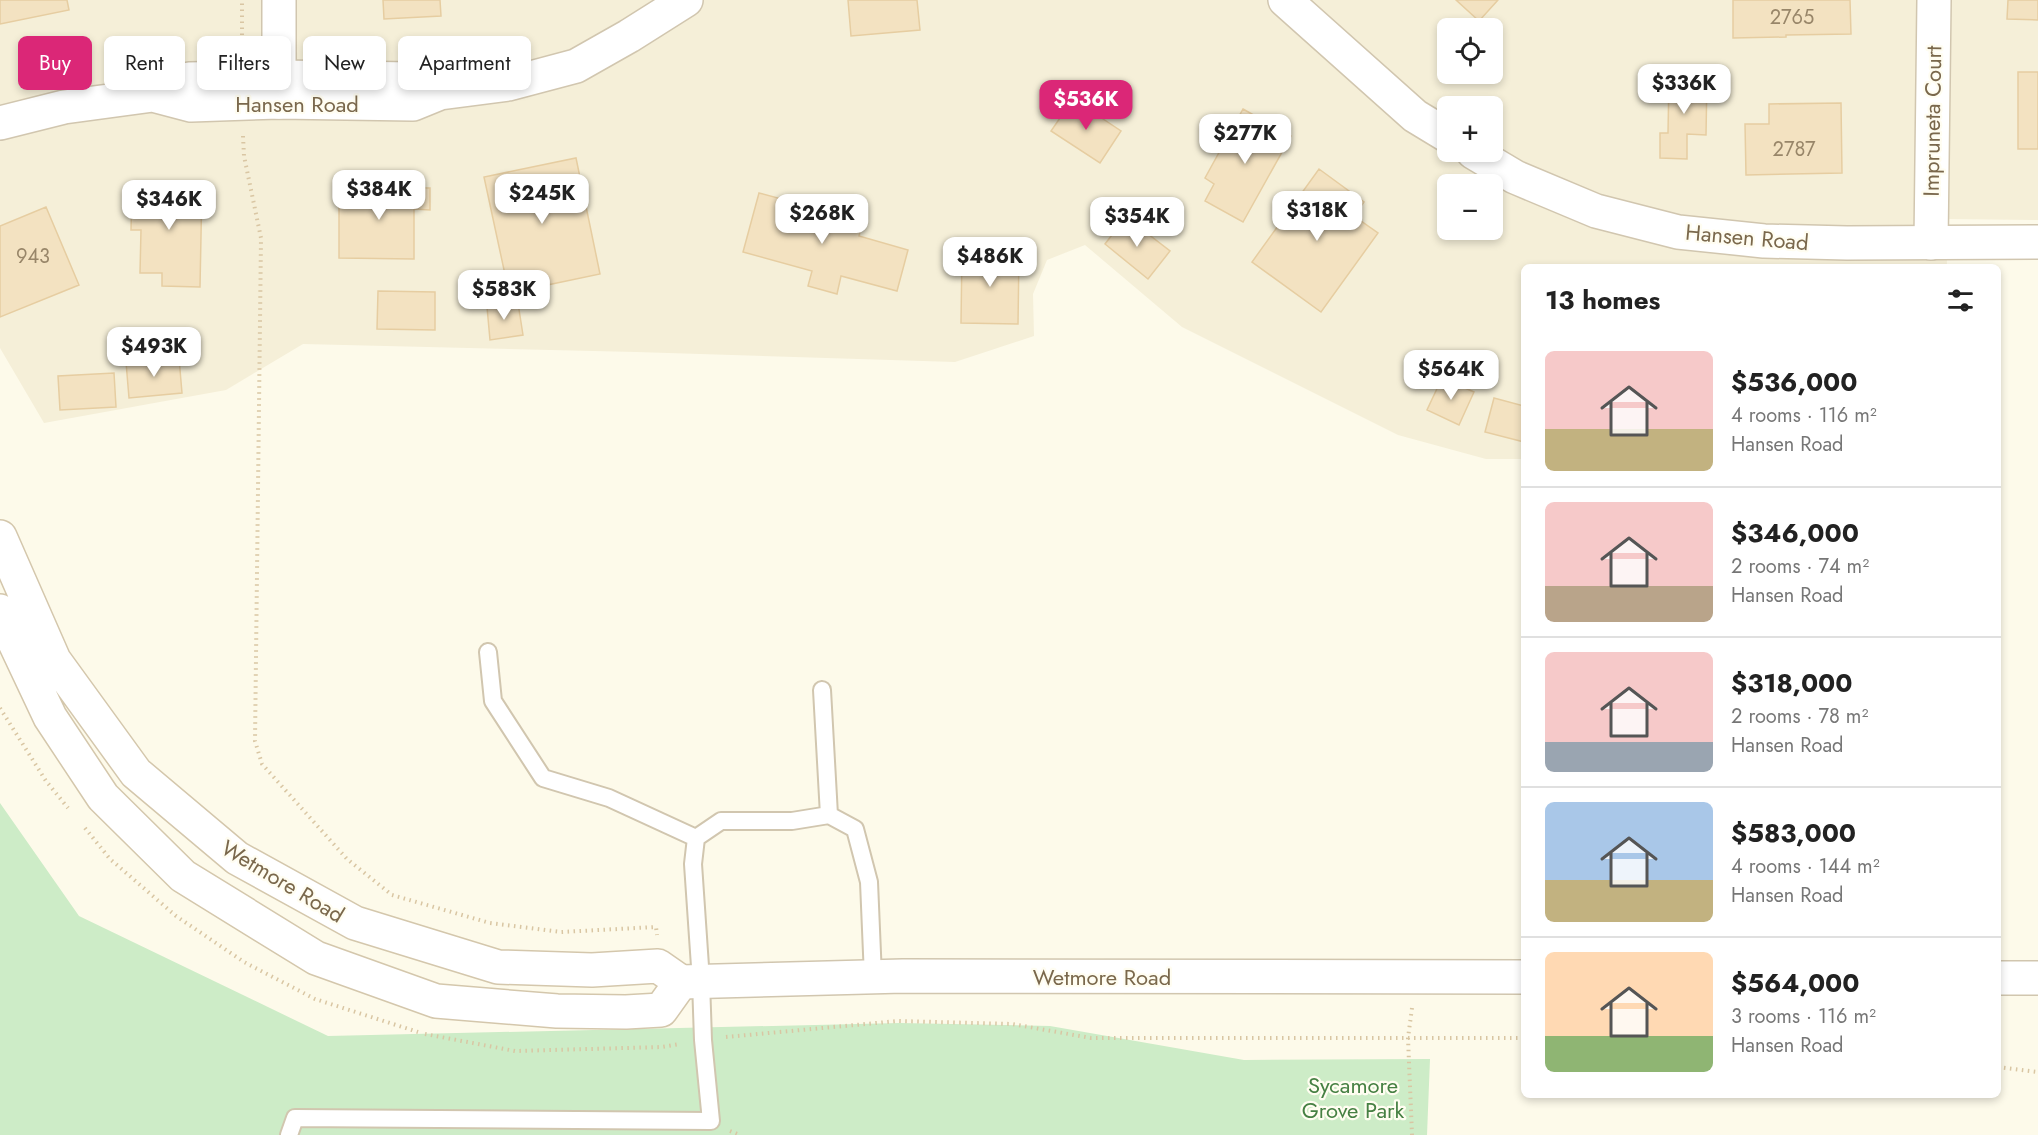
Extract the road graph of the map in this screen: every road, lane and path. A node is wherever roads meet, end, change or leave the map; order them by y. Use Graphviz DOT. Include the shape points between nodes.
graph roads {
  1 [pos="242,0"];
  2 [pos="279,0"];
  3 [pos="686,0"];
  4 [pos="1285,0"];
  5 [pos="1934,0"];
  6 [pos="242,36"];
  7 [pos="279,36"];
  8 [pos="197,80"];
  9 [pos="291,89"];
  10 [pos="0,123"];
  11 [pos="1437,129"];
  12 [pos="243,132"];
  13 [pos="1490,162"];
  14 [pos="2038,242"];
  15 [pos="1931,243"];
  16 [pos="0,537"];
  17 [pos="0,610"];
  18 [pos="488,652"];
  19 [pos="822,690"];
  20 [pos="829,814"];
  21 [pos="696,838"];
  22 [pos="657,937"];
  23 [pos="873,977"];
  24 [pos="1416,977"];
  25 [pos="1521,978"];
  26 [pos="2001,978"];
  27 [pos="2038,978"];
  28 [pos="691,982"];
  29 [pos="2001,1067"];
  30 [pos="2038,1072"];
  31 [pos="289,1135"];
  32 [pos="1412,1135"];
  1 -- 6 [label="path"];
  2 -- 7 [label="street"];
  3 -- 9 [label="street, Hansen Road" via="576,66 508,84 440,93 412,78"];
  4 -- 11 [label="street" via="1415,116"];
  5 -- 15 [label="street, Impruneta Court"];
  8 -- 10 [label="street, Hansen Road" via="189,79 153,95 64,107"];
  12 -- 22 [label="path" via="244,156 261,238 255,741 262,764 347,860 392,895 490,923 561,932 656,927"];
  13 -- 15 [label="street, Hansen Road" via="1515,177 1596,211 1678,232 1764,241"];
  14 -- 15 [label="street, Hansen Road"];
  16 -- 28 [label="street, Wetmore Road" via="54,660 136,773 237,858 355,923 498,967 592,970 658,966"];
  17 -- 28 [label="street" via="50,717 103,797 183,876 316,958 436,1000 557,1011 661,1010"];
  18 -- 21 [label="lane" via="493,701 543,778 609,798"];
  19 -- 20 [label="lane"];
  20 -- 21 [label="lane" via="792,821 721,821"];
  20 -- 23 [label="lane" via="855,829 869,882"];
  21 -- 28 [label="lane"];
  23 -- 24 [label="street, Wetmore Road"];
  23 -- 28 [label="street, Wetmore Road"];
  24 -- 25 [label="street, Wetmore Road"];
  24 -- 32 [label="path" via="1407,1038"];
  26 -- 27 [label="street"];
  28 -- 31 [label="lane" via="703,1040 711,1121 295,1118"];
  29 -- 30 [label="path"];
}
